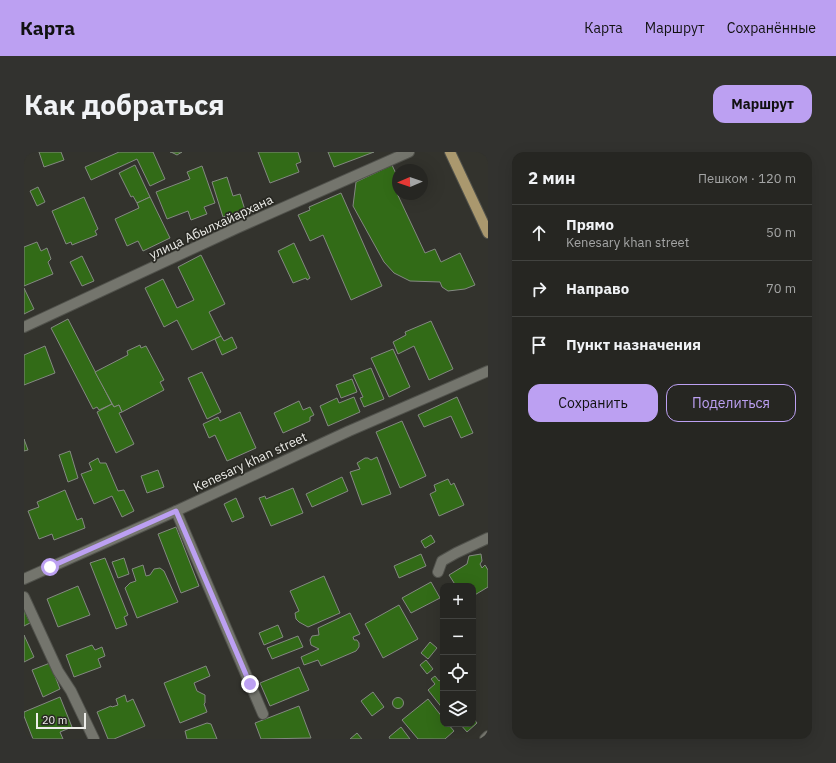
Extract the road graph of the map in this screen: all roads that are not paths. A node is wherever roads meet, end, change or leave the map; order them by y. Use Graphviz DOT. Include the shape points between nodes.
graph roads {
  1 [pos="409,152"];
  2 [pos="450,152"];
  3 [pos="488,232"];
  4 [pos="24,327"];
  5 [pos="488,372"];
  6 [pos="176,511"];
  7 [pos="488,538"];
  8 [pos="438,572"];
  9 [pos="24,580"];
  10 [pos="24,597"];
  11 [pos="263,714"];
  12 [pos="488,736"];
  13 [pos="94,739"];
  14 [pos="485,739"];
  1 -- 4 [label="street, улица Абылхайархана"];
  2 -- 3 [label="main road"];
  5 -- 6 [label="street, Kenesary khan street" via="349,431"];
  6 -- 9 [label="street, Kenesary khan street"];
  6 -- 11 [label="street"];
  7 -- 8 [label="street" via="442,561"];
  10 -- 13 [label="street" via="58,671 71,691"];
  12 -- 14 [label="street"];
}
